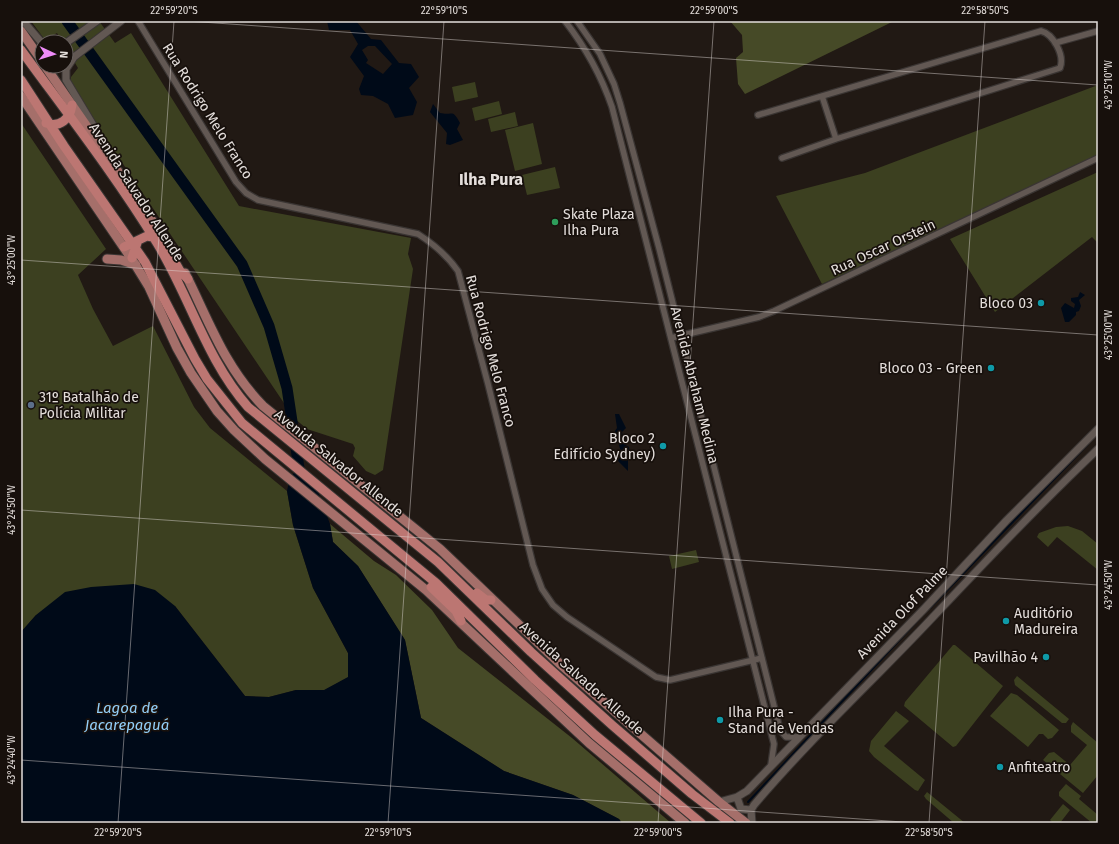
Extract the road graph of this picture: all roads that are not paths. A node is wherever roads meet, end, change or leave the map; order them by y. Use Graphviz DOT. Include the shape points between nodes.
graph roads {
  1 [pos="23,21"];
  2 [pos="97,21"];
  3 [pos="121,21"];
  4 [pos="138,21"];
  5 [pos="565,21"];
  6 [pos="577,21"];
  7 [pos="21,30"];
  8 [pos="1098,31"];
  9 [pos="34,34"];
  10 [pos="74,37"];
  11 [pos="1055,43"];
  12 [pos="34,49"];
  13 [pos="21,50"];
  14 [pos="51,74"];
  15 [pos="21,80"];
  16 [pos="21,90"];
  17 [pos="21,96"];
  18 [pos="822,96"];
  19 [pos="72,104"];
  20 [pos="70,115"];
  21 [pos="758,115"];
  22 [pos="51,125"];
  23 [pos="836,139"];
  24 [pos="97,140"];
  25 [pos="632,150"];
  26 [pos="623,151"];
  27 [pos="782,158"];
  28 [pos="1098,158"];
  29 [pos="636,162"];
  30 [pos="627,164"];
  31 [pos="145,224"];
  32 [pos="152,236"];
  33 [pos="131,250"];
  34 [pos="107,259"];
  35 [pos="188,279"];
  36 [pos="681,335"];
  37 [pos="671,338"];
  38 [pos="1098,429"];
  39 [pos="1098,449"];
  40 [pos="720,489"];
  41 [pos="710,492"];
  42 [pos="724,503"];
  43 [pos="713,505"];
  44 [pos="375,510"];
  45 [pos="736,551"];
  46 [pos="402,554"];
  47 [pos="725,554"];
  48 [pos="491,600"];
  49 [pos="461,621"];
  50 [pos="762,658"];
  51 [pos="752,660"];
  52 [pos="800,737"];
  53 [pos="771,765"];
  54 [pos="737,798"];
  55 [pos="719,802"];
  56 [pos="751,810"];
  57 [pos="685,823"];
  58 [pos="701,823"];
  59 [pos="730,823"];
  60 [pos="746,823"];
  61 [pos="752,823"];
  1 -- 9 [label="street"];
  2 -- 10 [label="street"];
  3 -- 24 [label="street" via="72,59 66,69 66,80 96,130"];
  4 -- 51 [label="street, Rua Rodrigo Melo Franco" via="236,182 246,193 258,200 418,234 448,256 458,271 533,565 542,589 553,605 660,679 670,680"];
  5 -- 26 [label="street, Avenida Abraham Medina" via="581,40 595,64 612,107"];
  6 -- 25 [label="street, Avenida Abraham Medina" via="600,54 614,84"];
  7 -- 12 [label="main road"];
  8 -- 11 [label="street"];
  11 -- 18 [label="street" via="1049,34 1041,31"];
  11 -- 23 [label="street" via="1061,62 1060,68"];
  13 -- 20 [label="highway, Avenida Salvador Allende"];
  14 -- 19 [label="main road, Avenida Salvador Allende"];
  15 -- 22 [label="highway"];
  16 -- 22 [label="highway" via="42,121"];
  17 -- 33 [label="main road"];
  18 -- 21 [label="street"];
  18 -- 23 [label="street"];
  19 -- 20 [label="highway"];
  19 -- 24 [label="main road, Avenida Salvador Allende"];
  20 -- 22 [label="highway" via="61,123"];
  20 -- 31 [label="highway, Avenida Salvador Allende"];
  22 -- 33 [label="highway"];
  23 -- 27 [label="street"];
  24 -- 35 [label="main road, Avenida Salvador Allende" via="165,239"];
  25 -- 26 [label="street" via="628,154"];
  25 -- 29 [label="street, Avenida Abraham Medina"];
  26 -- 30 [label="street, Avenida Abraham Medina"];
  28 -- 36 [label="street, Rua Oscar Orstein" via="774,311 759,317"];
  29 -- 30 [label="street" via="631,160"];
  29 -- 36 [label="street, Avenida Abraham Medina"];
  30 -- 37 [label="street, Avenida Abraham Medina"];
  31 -- 32 [label="highway, Avenida Salvador Allende"];
  31 -- 33 [label="highway"];
  32 -- 33 [label="highway" via="141,239"];
  32 -- 35 [label="highway" via="161,240 180,271"];
  32 -- 44 [label="highway, Avenida Salvador Allende" via="231,388 265,422"];
  33 -- 34 [label="main road" via="126,262"];
  33 -- 46 [label="highway" via="150,269 194,359 242,423"];
  33 -- 49 [label="main road" via="177,348 217,411 265,459"];
  35 -- 48 [label="main road, Avenida Salvador Allende" via="229,364 263,406 440,550"];
  36 -- 37 [label="street, Rua Oscar Orstein"];
  36 -- 40 [label="street, Avenida Abraham Medina"];
  37 -- 41 [label="street, Avenida Abraham Medina"];
  38 -- 52 [label="street, Avenida Olof Palme" via="1006,521"];
  39 -- 56 [label="street, Avenida Olof Palme" via="793,759"];
  40 -- 41 [label="street" via="716,493"];
  40 -- 42 [label="street, Avenida Abraham Medina"];
  41 -- 43 [label="street, Avenida Abraham Medina"];
  42 -- 43 [label="street" via="717,502"];
  42 -- 45 [label="street, Avenida Abraham Medina"];
  43 -- 47 [label="street, Avenida Abraham Medina"];
  44 -- 48 [label="highway" via="381,511 486,600"];
  44 -- 59 [label="highway, Avenida Salvador Allende" via="438,562 531,652 612,725"];
  45 -- 47 [label="street"];
  45 -- 50 [label="street, Avenida Abraham Medina"];
  46 -- 49 [label="highway" via="412,568 456,611"];
  46 -- 58 [label="highway" via="436,583 595,735"];
  47 -- 51 [label="street, Avenida Abraham Medina"];
  48 -- 55 [label="main road, Avenida Salvador Allende" via="559,663"];
  49 -- 57 [label="main road" via="589,743"];
  50 -- 51 [label="street, Rua Rodrigo Melo Franco"];
  50 -- 52 [label="street, Avenida Abraham Medina" via="780,730 786,737"];
  51 -- 53 [label="street, Avenida Abraham Medina" via="774,744"];
  52 -- 53 [label="street, Avenida Olof Palme"];
  53 -- 54 [label="street, Avenida Olof Palme"];
  54 -- 55 [label="street, Avenida Olof Palme"];
  54 -- 56 [label="street" via="742,809"];
  55 -- 60 [label="main road, Avenida Salvador Allende"];
  56 -- 61 [label="street"];
}
